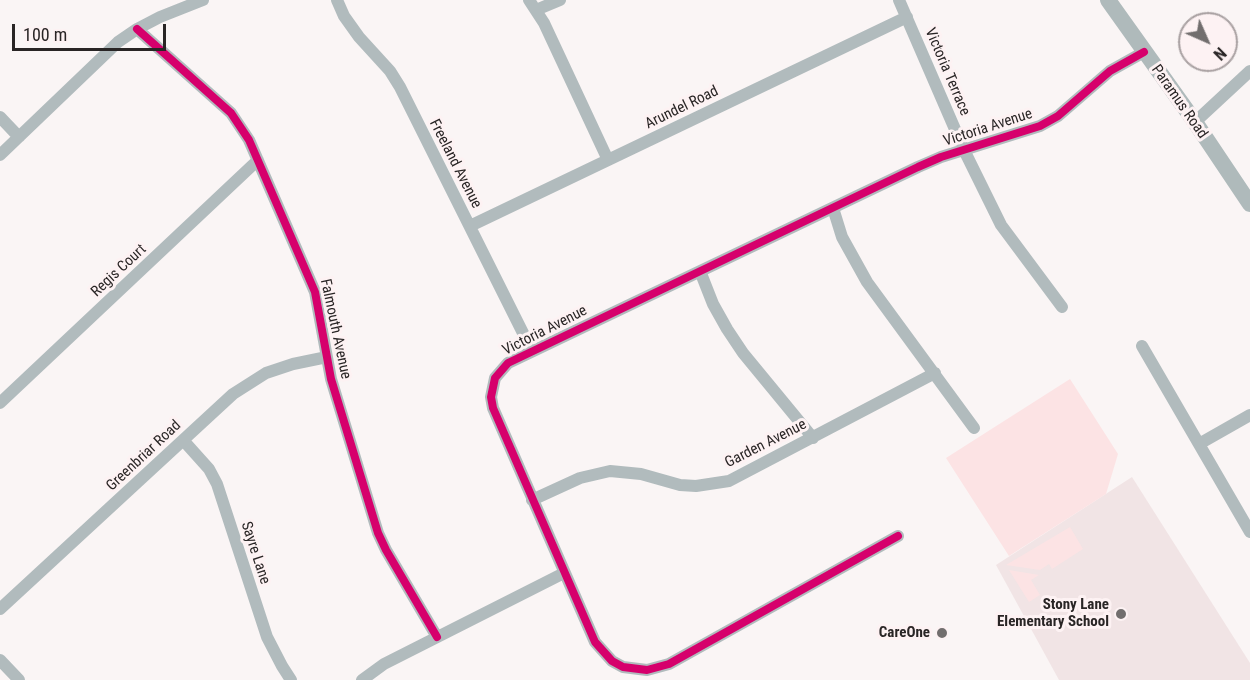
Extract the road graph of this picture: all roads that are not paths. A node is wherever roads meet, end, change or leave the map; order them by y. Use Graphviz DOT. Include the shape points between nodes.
graph roads {
  1 [pos="203,0"];
  2 [pos="337,0"];
  3 [pos="560,0"];
  4 [pos="899,0"];
  5 [pos="1108,0"];
  6 [pos="533,5"];
  7 [pos="907,17"];
  8 [pos="137,29"];
  9 [pos="1144,52"];
  10 [pos="1250,70"];
  11 [pos="0,117"];
  12 [pos="1194,122"];
  13 [pos="19,137"];
  14 [pos="964,150"];
  15 [pos="0,155"];
  16 [pos="258,160"];
  17 [pos="608,160"];
  18 [pos="1250,204"];
  19 [pos="833,208"];
  20 [pos="470,226"];
  21 [pos="700,271"];
  22 [pos="1062,307"];
  23 [pos="1142,346"];
  24 [pos="532,351"];
  25 [pos="327,357"];
  26 [pos="935,373"];
  27 [pos="0,403"];
  28 [pos="1250,415"];
  29 [pos="974,428"];
  30 [pos="813,438"];
  31 [pos="183,440"];
  32 [pos="1199,444"];
  33 [pos="532,500"];
  34 [pos="1250,532"];
  35 [pos="898,536"];
  36 [pos="564,573"];
  37 [pos="0,609"];
  38 [pos="437,637"];
  39 [pos="0,660"];
  40 [pos="19,680"];
  41 [pos="291,680"];
  42 [pos="362,680"];
  1 -- 8 [label="street"];
  2 -- 20 [label="street, Freeland Avenue" via="359,37 390,70"];
  3 -- 6 [label="street"];
  4 -- 7 [label="street, Victoria Terrace"];
  5 -- 9 [label="main road, Paramus Road"];
  6 -- 17 [label="street"];
  7 -- 14 [label="street, Victoria Terrace"];
  7 -- 17 [label="street, Arundel Road"];
  8 -- 13 [label="street" via="109,50"];
  8 -- 16 [label="street, Falmouth Avenue" via="231,113"];
  9 -- 12 [label="main road, Paramus Road"];
  9 -- 14 [label="street, Victoria Avenue" via="1110,71 1058,116 1020,133"];
  10 -- 12 [label="street"];
  11 -- 13 [label="street"];
  12 -- 18 [label="main road, Paramus Road"];
  13 -- 15 [label="street"];
  14 -- 19 [label="street, Victoria Avenue" via="918,167"];
  14 -- 22 [label="street, Victoria Terrace" via="1001,225"];
  16 -- 25 [label="street, Falmouth Avenue" via="315,292"];
  16 -- 27 [label="street, Regis Court"];
  17 -- 20 [label="street, Arundel Road"];
  19 -- 21 [label="street, Victoria Avenue"];
  19 -- 26 [label="street" via="842,237 867,282"];
  20 -- 24 [label="street, Freeland Avenue"];
  21 -- 24 [label="street, Victoria Avenue"];
  21 -- 30 [label="street" via="713,304 743,353"];
  23 -- 32 [label="street"];
  24 -- 33 [label="street, Victoria Avenue" via="500,370 491,397"];
  25 -- 31 [label="street, Greenbriar Road" via="283,367 247,383"];
  25 -- 38 [label="street, Falmouth Avenue" via="378,533"];
  26 -- 29 [label="street"];
  26 -- 30 [label="street, Garden Avenue"];
  28 -- 32 [label="street"];
  30 -- 33 [label="street, Garden Avenue" via="740,476 713,485 680,485 641,474 610,471 580,478"];
  31 -- 37 [label="street, Greenbriar Road"];
  31 -- 41 [label="street, Sayre Lane" via="217,484 267,637"];
  32 -- 34 [label="street"];
  33 -- 36 [label="street, Victoria Avenue"];
  35 -- 36 [label="street, Victoria Avenue" via="669,664 647,670 623,667 602,652"];
  36 -- 38 [label="street"];
  38 -- 42 [label="street"];
  39 -- 40 [label="street"];
}
